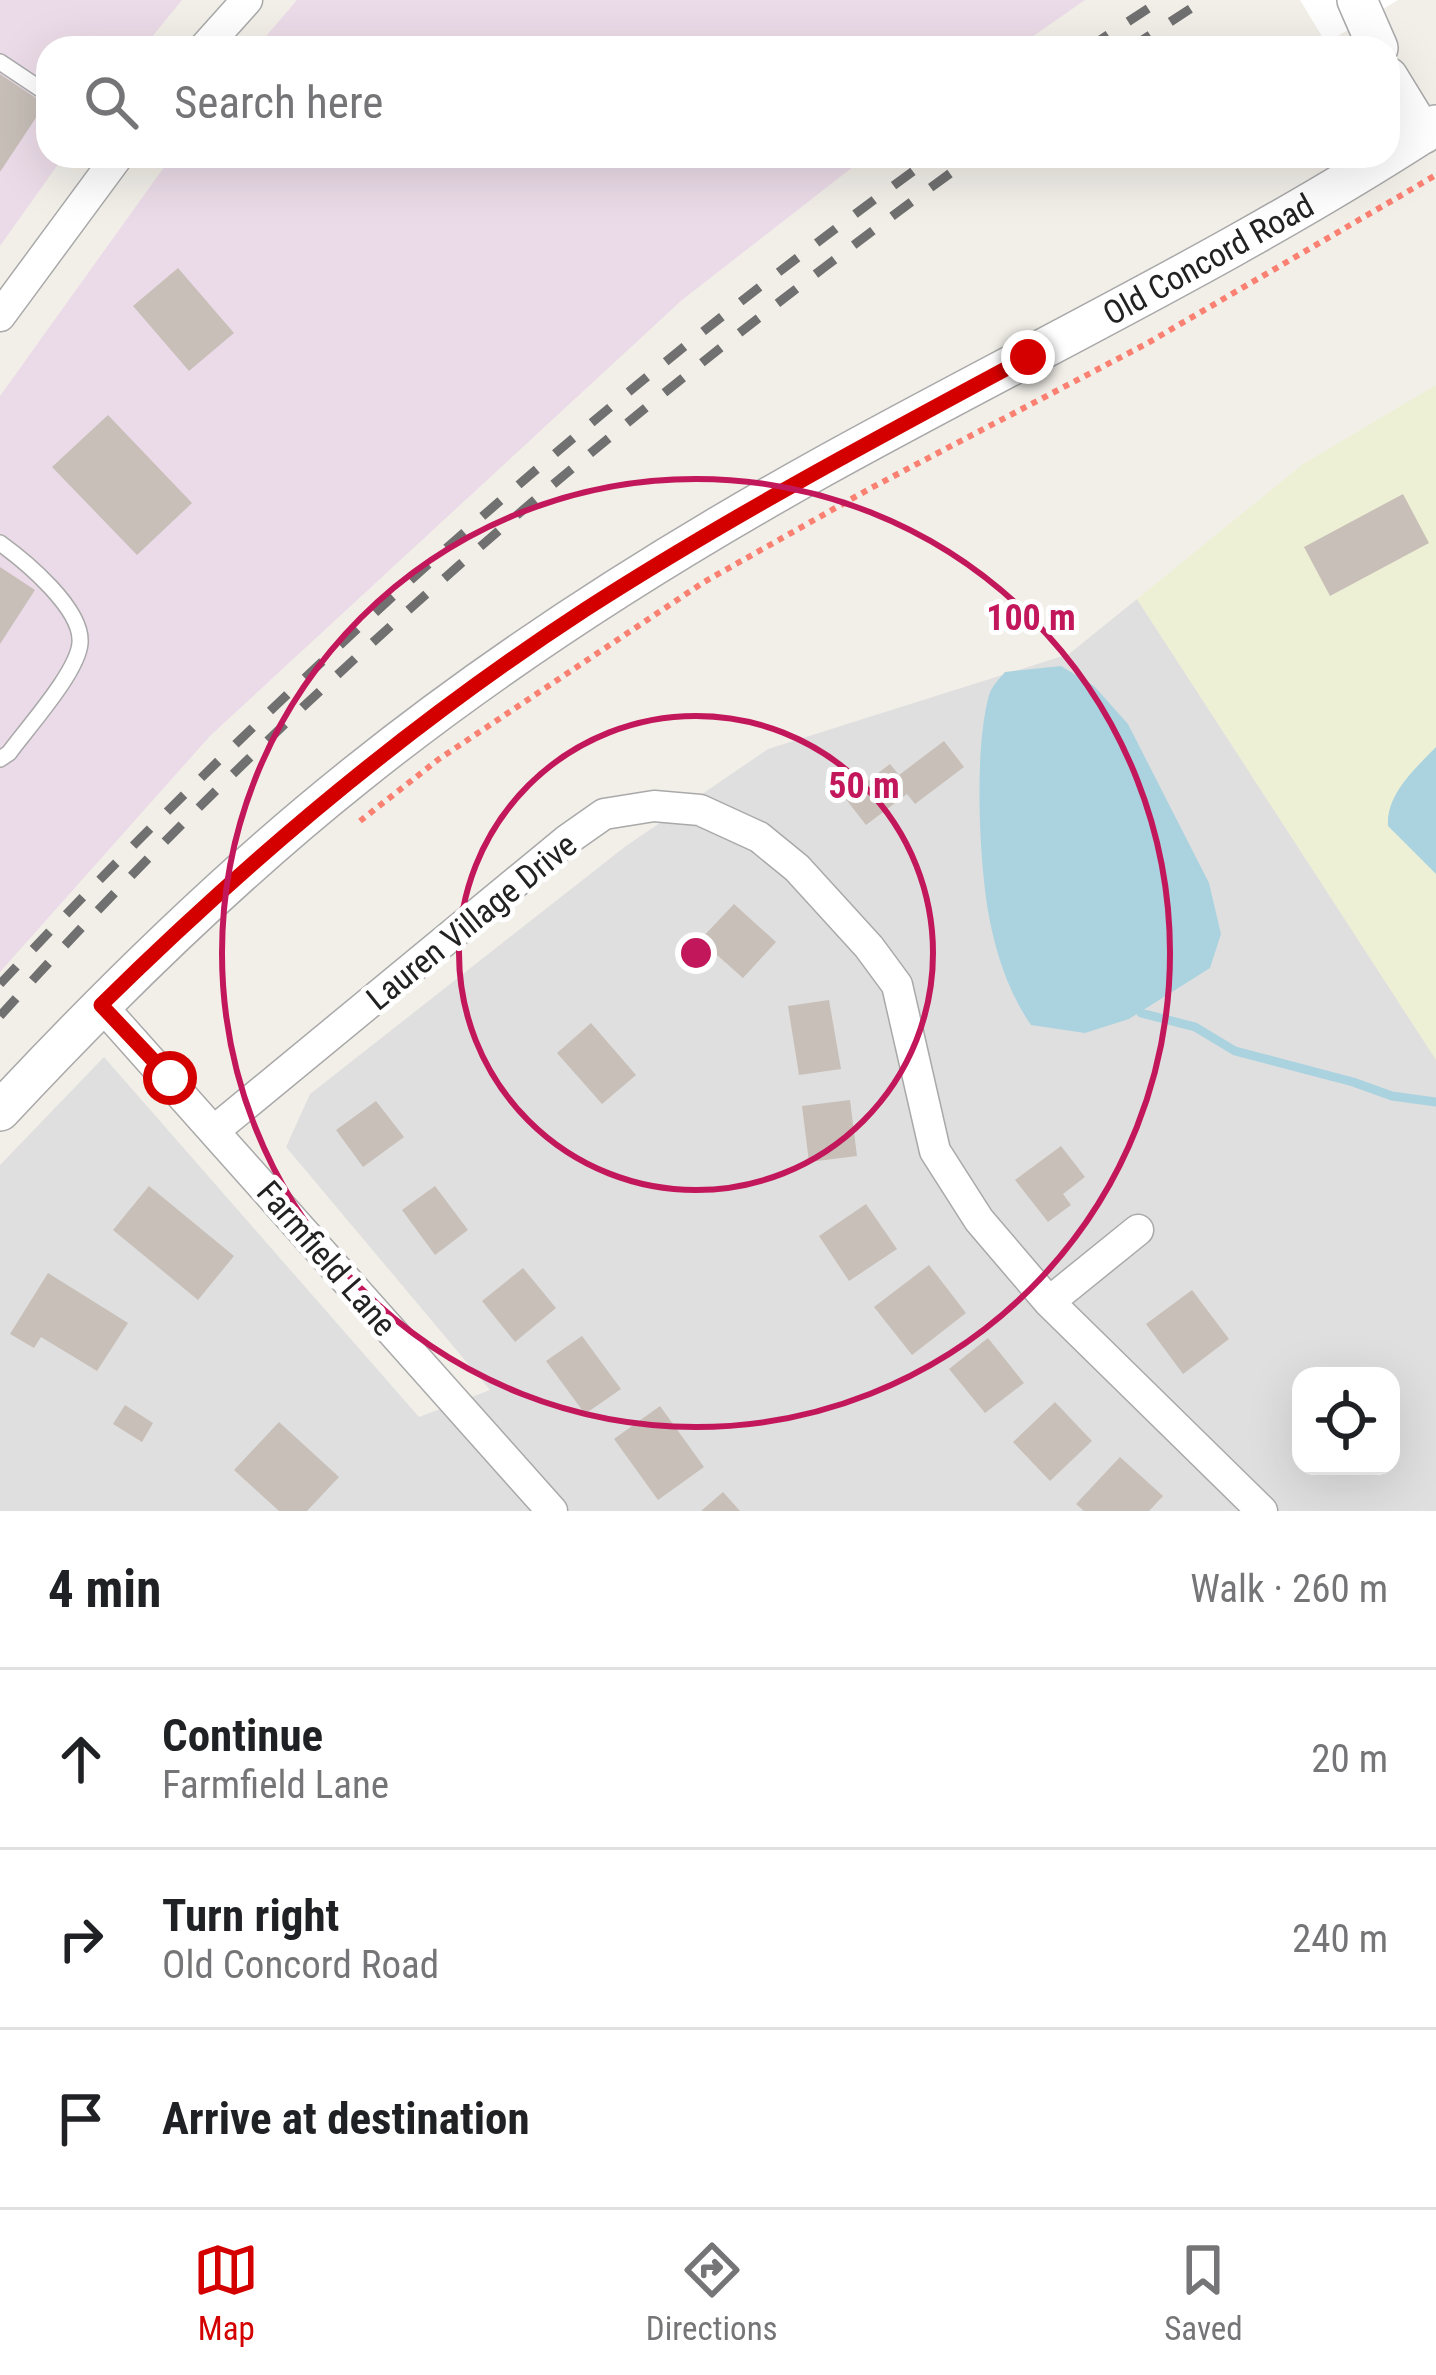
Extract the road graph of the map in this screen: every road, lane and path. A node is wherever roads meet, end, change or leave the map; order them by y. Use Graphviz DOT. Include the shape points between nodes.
graph roads {
  1 [pos="247,0"];
  2 [pos="214,36"];
  3 [pos="0,62"];
  4 [pos="36,86"];
  5 [pos="1400,93"];
  6 [pos="1429,130"];
  7 [pos="1400,148"];
  8 [pos="109,168"];
  9 [pos="1369,168"];
  10 [pos="1436,175"];
  11 [pos="0,316"];
  12 [pos="0,543"];
  13 [pos="0,759"];
  14 [pos="359,822"];
  15 [pos="101,1005"];
  16 [pos="0,1112"];
  17 [pos="215,1130"];
  18 [pos="1138,1230"];
  19 [pos="1049,1302"];
  20 [pos="552,1511"];
  21 [pos="1262,1511"];
  1 -- 2 [label="street"];
  3 -- 4 [label="lane"];
  5 -- 6 [label="street"];
  6 -- 7 [label="street, Old Concord Road"];
  8 -- 11 [label="street"];
  9 -- 15 [label="street, Old Concord Road" via="814,471 585,610 356,775"];
  10 -- 14 [label="path" via="1147,344 704,582"];
  12 -- 13 [label="lane" via="55,593 78,624 81,646"];
  15 -- 16 [label="street, Old Concord Road"];
  15 -- 17 [label="street, Farmfield Lane"];
  17 -- 19 [label="street, Lauren Village Drive" via="604,814 700,810 759,837 797,868 897,985 935,1151 979,1220"];
  17 -- 20 [label="street, Farmfield Lane"];
  18 -- 19 [label="street"];
  19 -- 21 [label="street, Lauren Village Drive"];
}
